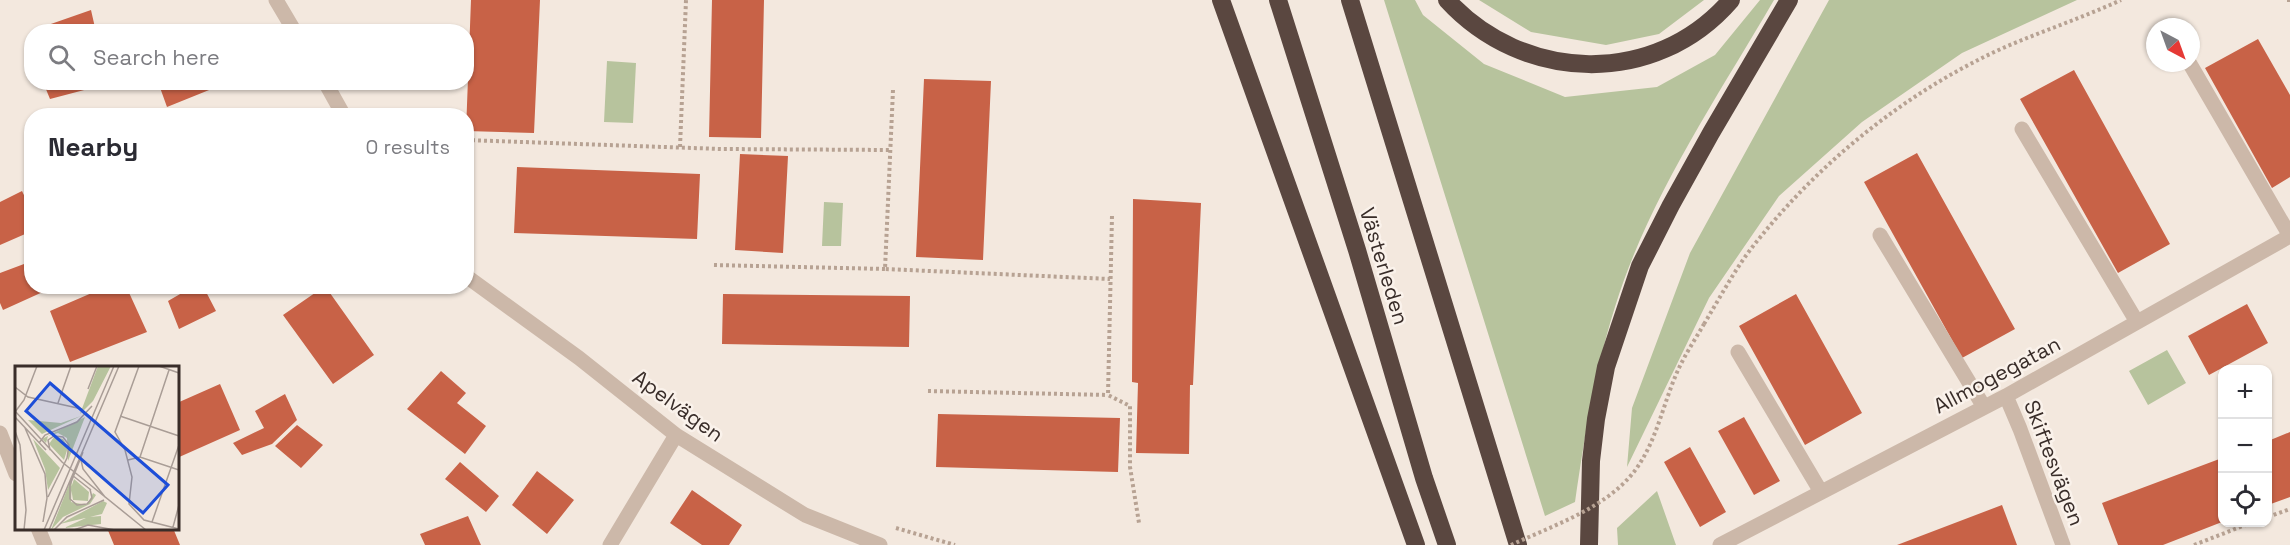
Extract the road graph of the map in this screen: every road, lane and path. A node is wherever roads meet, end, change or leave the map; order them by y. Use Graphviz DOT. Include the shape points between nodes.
graph roads {
  1 [pos="276,0"];
  2 [pos="686,0"];
  3 [pos="1210,0"];
  4 [pos="1221,0"];
  5 [pos="1278,0"];
  6 [pos="1350,0"];
  7 [pos="1447,0"];
  8 [pos="1731,0"];
  9 [pos="1789,0"];
  10 [pos="2121,0"];
  11 [pos="291,24"];
  12 [pos="1238,50"];
  13 [pos="2195,72"];
  14 [pos="329,90"];
  15 [pos="893,90"];
  16 [pos="340,108"];
  17 [pos="2022,129"];
  18 [pos="474,140"];
  19 [pos="680,147"];
  20 [pos="890,150"];
  21 [pos="1112,216"];
  22 [pos="1880,235"];
  23 [pos="2290,236"];
  24 [pos="714,266"];
  25 [pos="885,269"];
  26 [pos="1110,279"];
  27 [pos="474,282"];
  28 [pos="2137,322"];
  29 [pos="1738,352"];
  30 [pos="928,391"];
  31 [pos="1108,395"];
  32 [pos="2006,396"];
  33 [pos="1984,407"];
  34 [pos="0,433"];
  35 [pos="676,435"];
  36 [pos="15,471"];
  37 [pos="1821,492"];
  38 [pos="2290,508"];
  39 [pos="2272,515"];
  40 [pos="1139,523"];
  41 [pos="891,526"];
  42 [pos="2240,527"];
  43 [pos="39,530"];
  44 [pos="45,545"];
  45 [pos="610,545"];
  46 [pos="880,545"];
  47 [pos="955,545"];
  48 [pos="1416,545"];
  49 [pos="1447,545"];
  50 [pos="1512,545"];
  51 [pos="1518,545"];
  52 [pos="1589,545"];
  53 [pos="1720,545"];
  54 [pos="2063,545"];
  55 [pos="2194,545"];
  1 -- 11 [label="street"];
  2 -- 19 [label="path"];
  3 -- 12 [label="highway"];
  4 -- 12 [label="highway"];
  5 -- 49 [label="highway, Västerleden"];
  6 -- 51 [label="highway"];
  7 -- 8 [label="highway" via="1481,30 1507,46 1536,58 1595,65 1625,61 1678,42"];
  9 -- 52 [label="highway" via="1711,133 1640,266 1605,367 1591,461"];
  10 -- 50 [label="path, bridge" via="2002,49 1901,105 1812,181 1756,241 1704,324 1679,368 1656,429 1633,472 1623,484 1587,509"];
  12 -- 48 [label="highway"];
  13 -- 23 [label="street"];
  14 -- 16 [label="street"];
  15 -- 20 [label="path"];
  17 -- 28 [label="street"];
  18 -- 19 [label="path"];
  19 -- 20 [label="path"];
  20 -- 25 [label="path"];
  21 -- 26 [label="path"];
  22 -- 33 [label="street"];
  23 -- 28 [label="street, Allmogegatan"];
  24 -- 25 [label="path"];
  25 -- 26 [label="path"];
  26 -- 31 [label="path"];
  27 -- 35 [label="street, Apelvägen"];
  28 -- 32 [label="street, Allmogegatan"];
  29 -- 37 [label="street"];
  30 -- 31 [label="path"];
  31 -- 40 [label="path" via="1130,406 1130,466"];
  32 -- 33 [label="street, Allmogegatan"];
  32 -- 54 [label="street, Skiftesvägen"];
  33 -- 37 [label="street, Allmogegatan"];
  34 -- 36 [label="street"];
  35 -- 45 [label="street"];
  35 -- 46 [label="street, Apelvägen" via="806,515"];
  37 -- 53 [label="street, Allmogegatan"];
  38 -- 39 [label="path"];
  41 -- 47 [label="path"];
  42 -- 55 [label="path"];
  43 -- 44 [label="street"];
}
